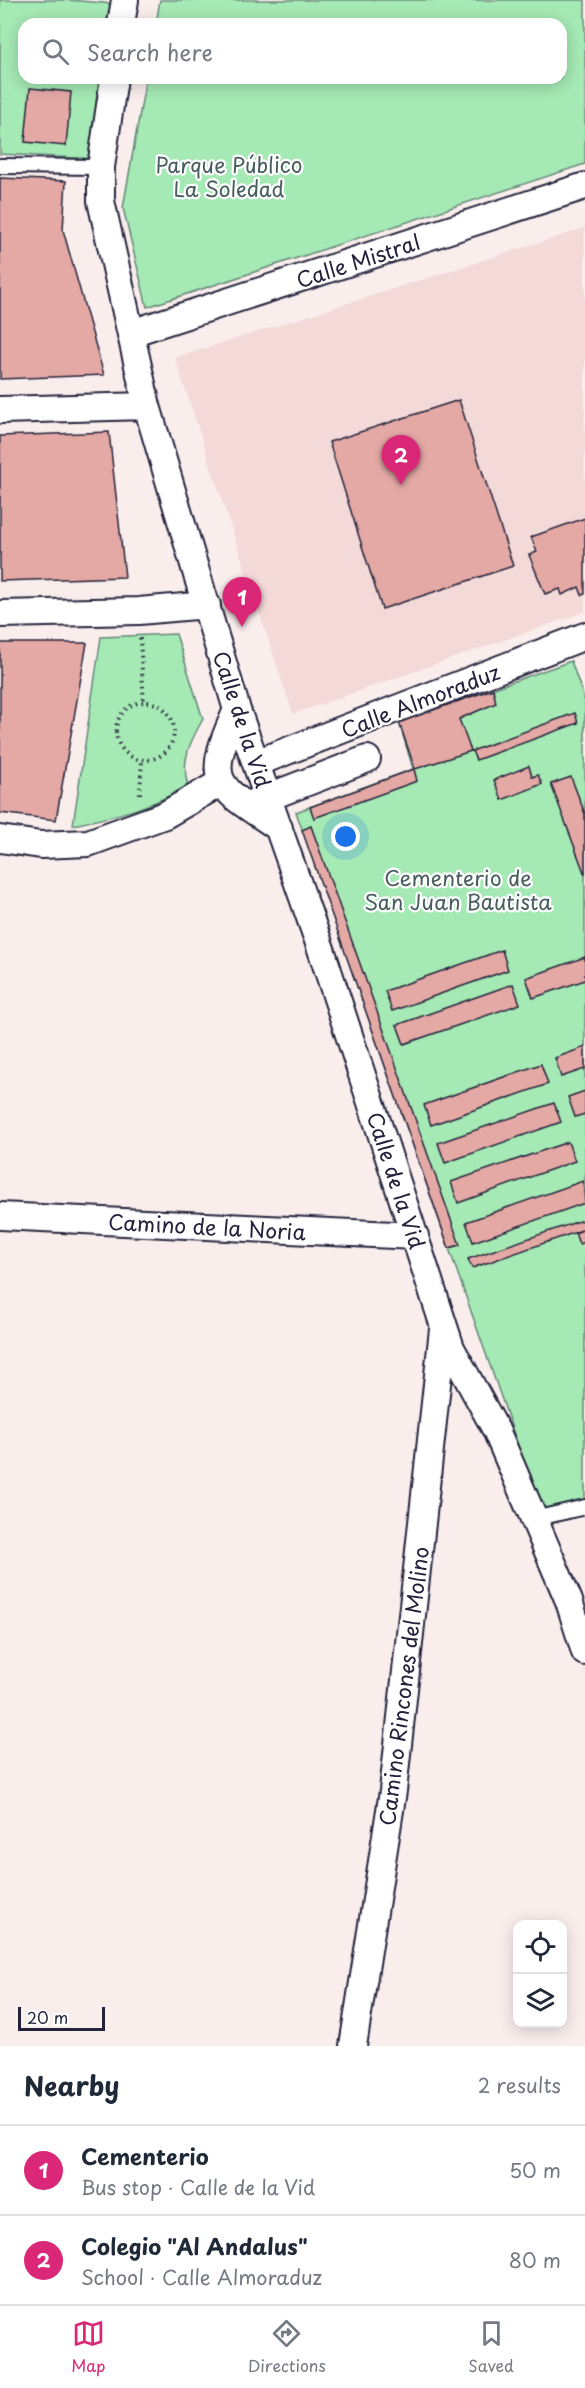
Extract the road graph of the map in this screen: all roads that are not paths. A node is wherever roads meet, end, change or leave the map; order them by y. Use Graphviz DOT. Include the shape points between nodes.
graph roads {
  1 [pos="125,0"];
  2 [pos="123,18"];
  3 [pos="113,84"];
  4 [pos="0,166"];
  5 [pos="101,167"];
  6 [pos="585,186"];
  7 [pos="131,333"];
  8 [pos="147,406"];
  9 [pos="0,410"];
  10 [pos="207,605"];
  11 [pos="0,614"];
  12 [pos="585,636"];
  13 [pos="237,710"];
  14 [pos="367,759"];
  15 [pos="256,763"];
  16 [pos="226,790"];
  17 [pos="268,799"];
  18 [pos="279,828"];
  19 [pos="0,840"];
  20 [pos="0,1216"];
  21 [pos="415,1236"];
  22 [pos="443,1324"];
  23 [pos="585,1507"];
  24 [pos="534,1519"];
  25 [pos="585,1652"];
  26 [pos="352,2046"];
  1 -- 2 [label="street"];
  3 -- 5 [label="street, Calle de la Vid"];
  4 -- 5 [label="lane"];
  5 -- 7 [label="street, Calle de la Vid" via="101,201"];
  6 -- 7 [label="street, Calle Mistral"];
  7 -- 8 [label="street, Calle de la Vid"];
  8 -- 9 [label="street"];
  8 -- 10 [label="street, Calle de la Vid"];
  10 -- 11 [label="street" via="139,611"];
  10 -- 13 [label="street, Calle de la Vid"];
  12 -- 15 [label="street, Calle Almoraduz"];
  13 -- 15 [label="street, Calle de la Vid"];
  13 -- 16 [label="street" via="218,760"];
  14 -- 17 [label="street"];
  15 -- 17 [label="street, Calle de la Vid"];
  16 -- 17 [label="street" via="251,804"];
  16 -- 18 [label="street"];
  16 -- 19 [label="street" via="88,843 40,845"];
  17 -- 18 [label="street, Calle de la Vid"];
  18 -- 21 [label="street, Calle de la Vid"];
  20 -- 21 [label="street, Camino de la Noria"];
  21 -- 22 [label="street, Calle de la Vid"];
  22 -- 24 [label="street, Calle de la Vid" via="451,1348 496,1430"];
  22 -- 26 [label="street, Camino Rincones del Molino" via="393,1791"];
  23 -- 24 [label="lane"];
  24 -- 25 [label="street, Calle de la Vid"];
}
